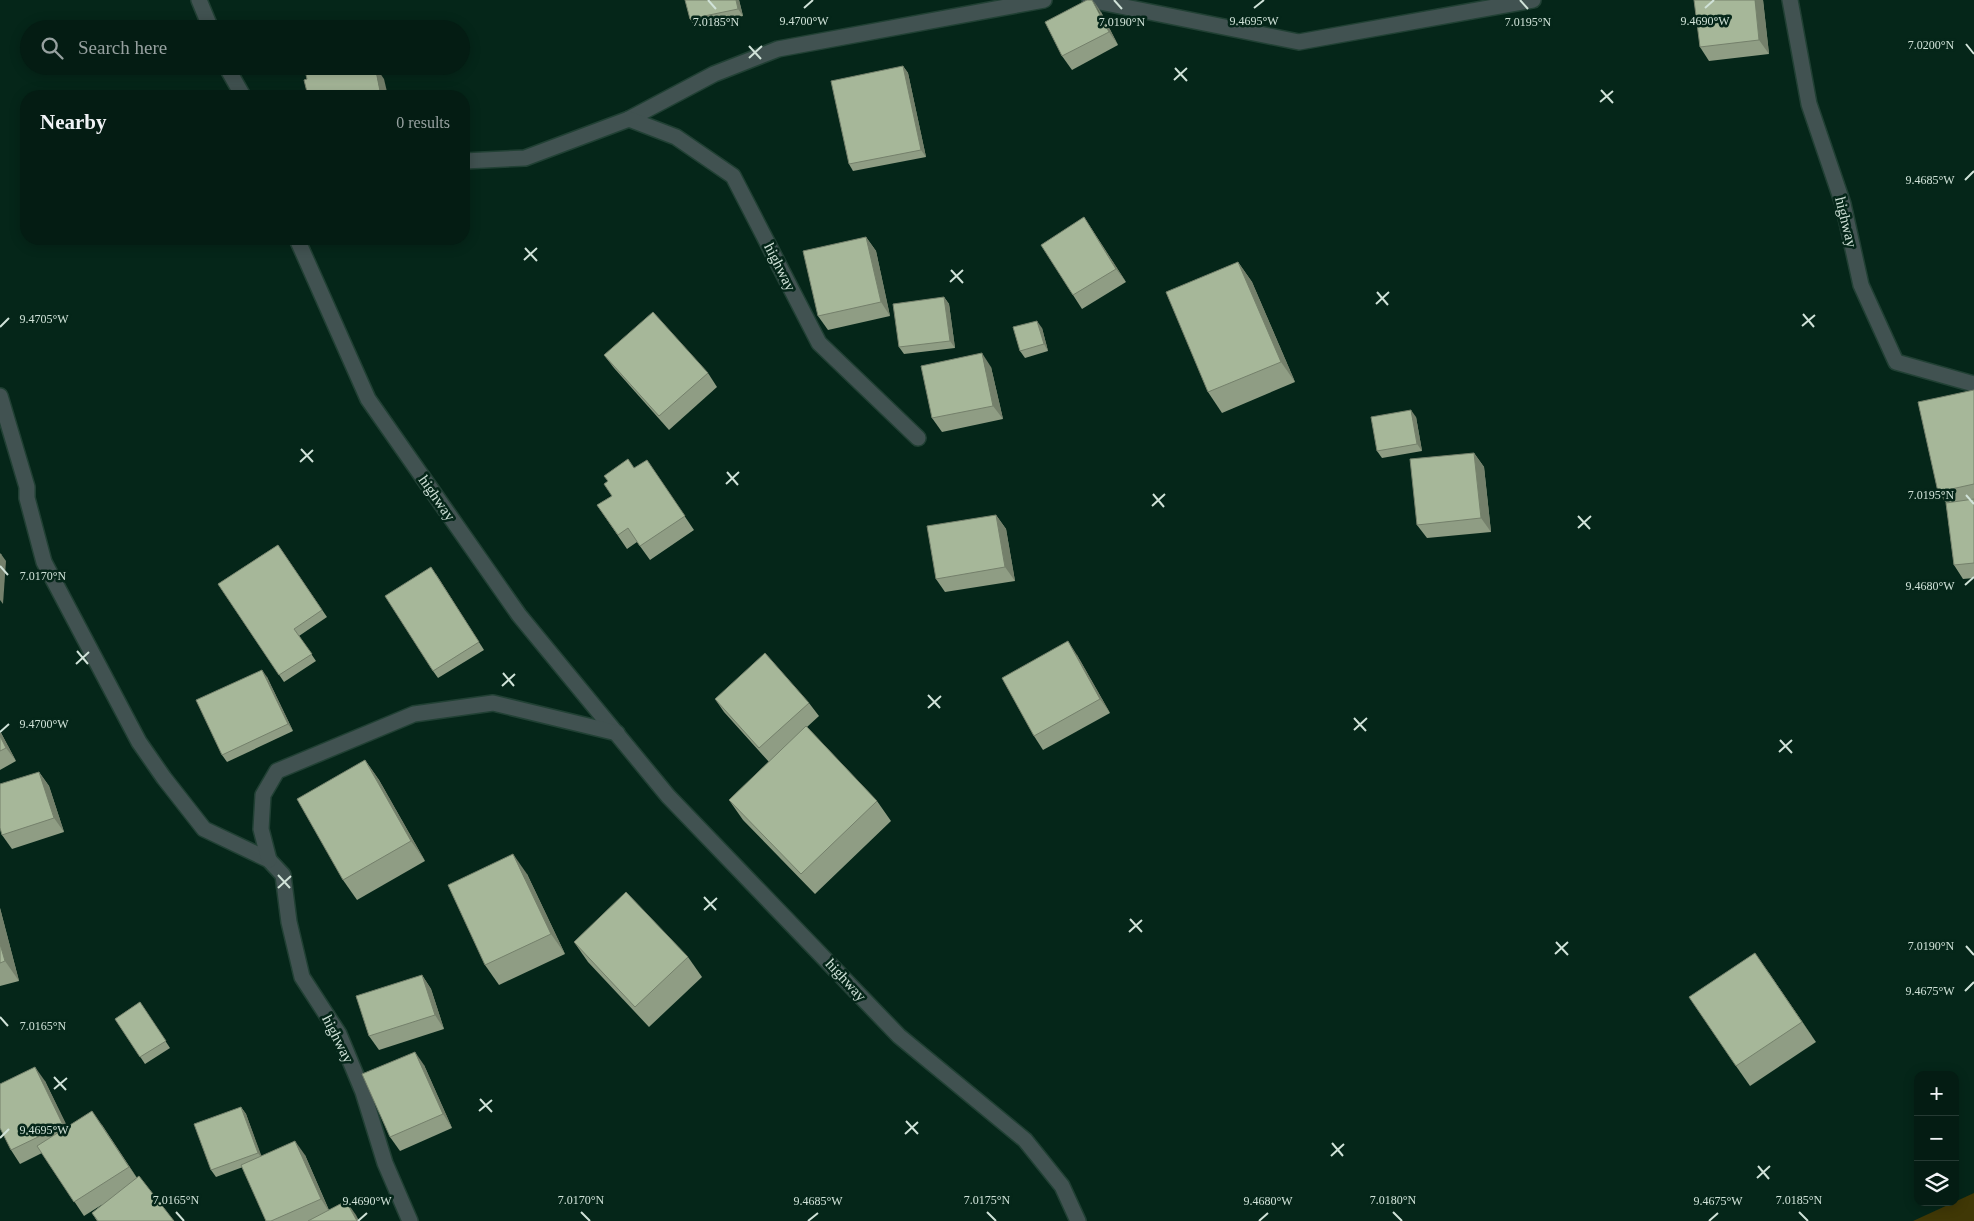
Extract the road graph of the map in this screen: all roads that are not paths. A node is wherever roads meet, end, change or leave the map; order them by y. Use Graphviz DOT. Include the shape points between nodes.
graph roads {
  1 [pos="199,0"];
  2 [pos="1044,0"];
  3 [pos="1090,0"];
  4 [pos="1533,0"];
  5 [pos="1790,0"];
  6 [pos="207,20"];
  7 [pos="231,75"];
  8 [pos="240,90"];
  9 [pos="629,119"];
  10 [pos="470,161"];
  11 [pos="300,245"];
  12 [pos="1974,384"];
  13 [pos="0,396"];
  14 [pos="918,438"];
  15 [pos="617,733"];
  16 [pos="269,860"];
  17 [pos="410,1221"];
  18 [pos="1078,1221"];
  1 -- 6 [label="street"];
  2 -- 9 [label="street" via="778,49 714,74"];
  3 -- 4 [label="street" via="1299,42"];
  5 -- 12 [label="street, highway" via="1809,104 1843,204 1861,285 1896,362"];
  7 -- 8 [label="street"];
  9 -- 10 [label="street" via="525,158"];
  9 -- 14 [label="street, highway" via="676,137 733,176 819,343"];
  11 -- 15 [label="street, highway" via="368,399 519,615"];
  13 -- 16 [label="street, highway" via="44,562 139,742 204,829"];
  15 -- 16 [label="street, highway" via="493,703 414,714 277,771 263,795 261,829"];
  15 -- 18 [label="street, highway" via="668,796 899,1036 1025,1140 1062,1186"];
  16 -- 17 [label="street, highway" via="283,875 302,977 339,1034 363,1092 385,1163"];
}
